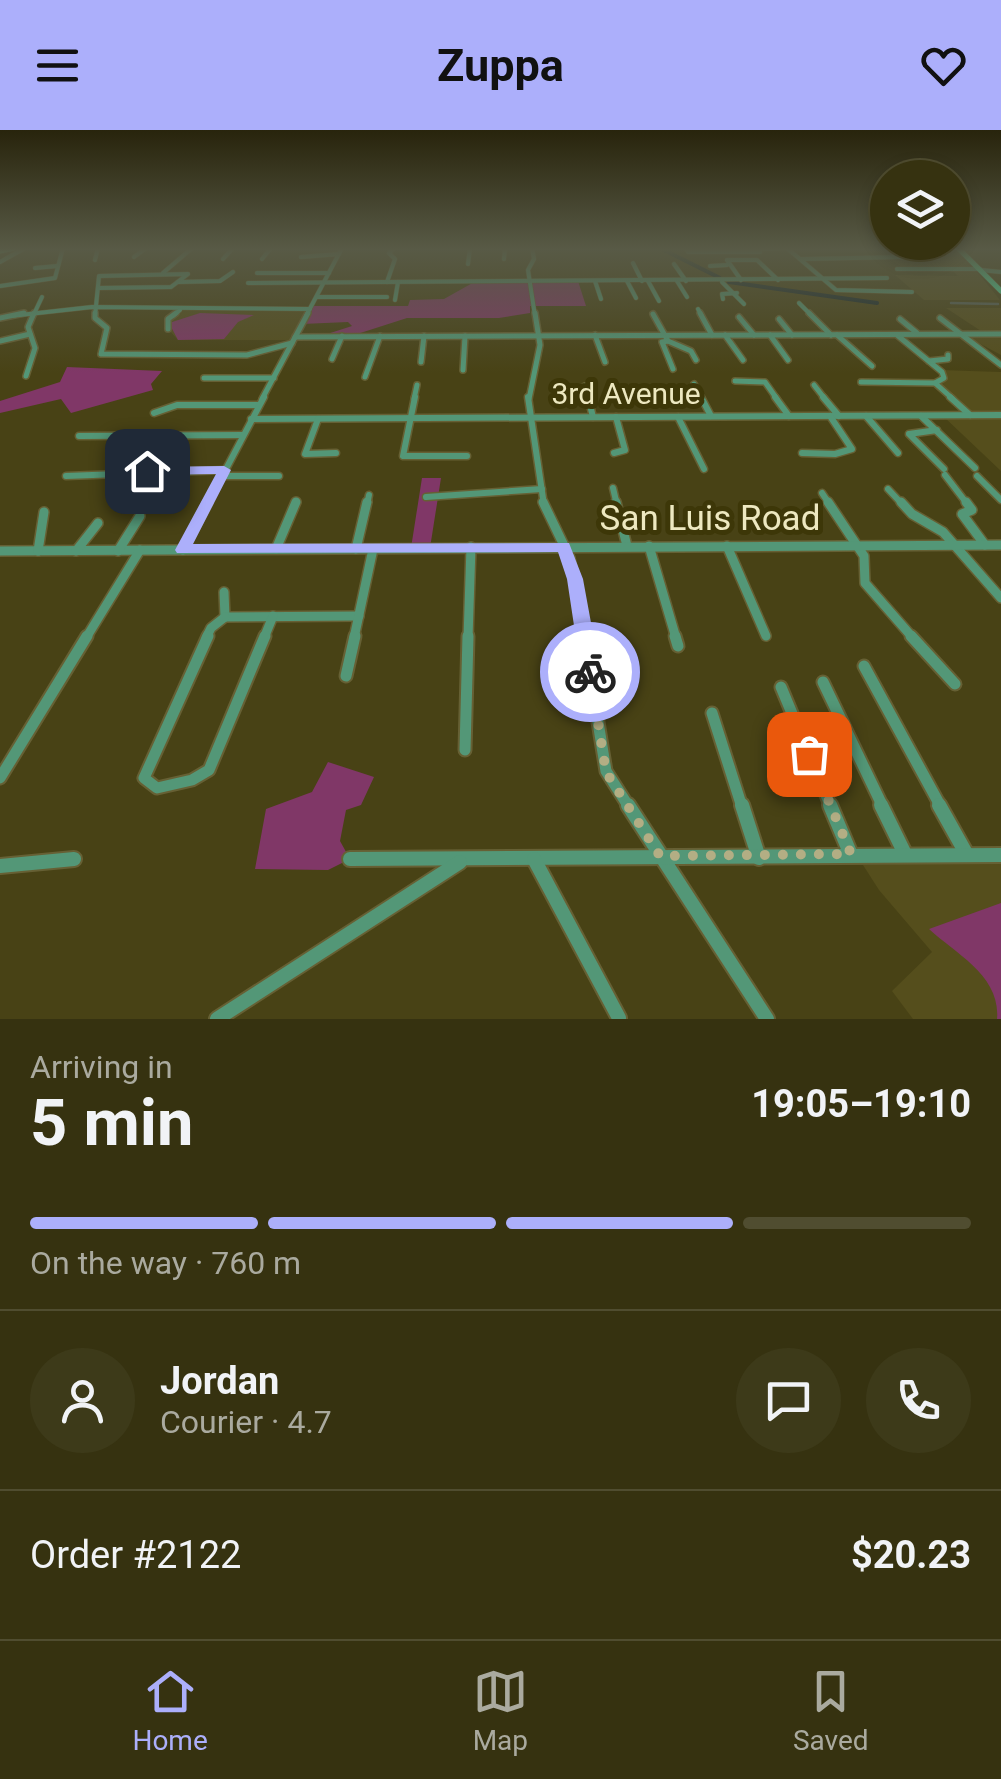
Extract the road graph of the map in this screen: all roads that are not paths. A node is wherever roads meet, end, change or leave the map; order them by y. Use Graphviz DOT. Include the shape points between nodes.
graph roads {
  1 [pos="98,289"];
  2 [pos="321,289"];
  3 [pos="397,289"];
  4 [pos="531,289"];
  5 [pos="599,289"];
  6 [pos="632,289"];
  7 [pos="651,289"];
  8 [pos="682,289"];
  9 [pos="731,289"];
  10 [pos="837,289"];
  11 [pos="912,292"];
  12 [pos="737,294"];
  13 [pos="42,297"];
  14 [pos="317,297"];
  15 [pos="387,297"];
  16 [pos="687,297"];
  17 [pos="636,298"];
  18 [pos="602,299"];
  19 [pos="723,299"];
  20 [pos="395,300"];
  21 [pos="659,301"];
  22 [pos="799,303"];
  23 [pos="744,304"];
  24 [pos="96,308"];
  25 [pos="698,309"];
  26 [pos="180,310"];
  27 [pos="310,310"];
  28 [pos="37,311"];
  29 [pos="653,314"];
  30 [pos="739,317"];
  31 [pos="0,318"];
  32 [pos="940,318"];
  33 [pos="779,319"];
  34 [pos="900,319"];
  35 [pos="168,330"];
  36 [pos="30,334"];
  37 [pos="896,334"];
  38 [pos="919,334"];
  39 [pos="962,334"];
  40 [pos="1001,334"];
  41 [pos="712,335"];
  42 [pos="725,335"];
  43 [pos="754,335"];
  44 [pos="770,335"];
  45 [pos="792,335"];
  46 [pos="834,335"];
  47 [pos="342,336"];
  48 [pos="380,336"];
  49 [pos="424,336"];
  50 [pos="465,336"];
  51 [pos="538,336"];
  52 [pos="594,336"];
  53 [pos="666,338"];
  54 [pos="293,340"];
  55 [pos="0,341"];
  56 [pos="948,354"];
  57 [pos="332,359"];
  58 [pos="696,360"];
  59 [pos="743,360"];
  60 [pos="788,360"];
  61 [pos="928,361"];
  62 [pos="422,362"];
  63 [pos="604,362"];
  64 [pos="1001,365"];
  65 [pos="872,366"];
  66 [pos="673,369"];
  67 [pos="463,370"];
  68 [pos="26,376"];
  69 [pos="204,378"];
  70 [pos="274,378"];
  71 [pos="364,378"];
  72 [pos="735,381"];
  73 [pos="862,382"];
  74 [pos="935,383"];
  75 [pos="694,384"];
  76 [pos="417,385"];
  77 [pos="585,386"];
  78 [pos="814,386"];
  79 [pos="258,405"];
  80 [pos="154,413"];
  81 [pos="1001,415"];
  82 [pos="711,416"];
  83 [pos="789,416"];
  84 [pos="835,416"];
  85 [pos="866,416"];
  86 [pos="921,416"];
  87 [pos="970,416"];
  88 [pos="593,417"];
  89 [pos="616,417"];
  90 [pos="678,417"];
  91 [pos="414,418"];
  92 [pos="534,418"];
  93 [pos="251,419"];
  94 [pos="318,419"];
  95 [pos="937,430"];
  96 [pos="243,435"];
  97 [pos="78,436"];
  98 [pos="336,453"];
  99 [pos="614,453"];
  100 [pos="802,453"];
  101 [pos="898,453"];
  102 [pos="467,456"];
  103 [pos="704,468"];
  104 [pos="976,472"];
  105 [pos="223,473"];
  106 [pos="66,476"];
  107 [pos="278,476"];
  108 [pos="613,488"];
  109 [pos="542,489"];
  110 [pos="888,489"];
  111 [pos="822,493"];
  112 [pos="369,495"];
  113 [pos="426,497"];
  114 [pos="1001,500"];
  115 [pos="296,502"];
  116 [pos="44,512"];
  117 [pos="140,516"];
  118 [pos="98,522"];
  119 [pos="985,544"];
  120 [pos="1001,544"];
  121 [pos="857,545"];
  122 [pos="956,545"];
  123 [pos="626,546"];
  124 [pos="650,546"];
  125 [pos="728,546"];
  126 [pos="471,547"];
  127 [pos="564,547"];
  128 [pos="276,549"];
  129 [pos="356,549"];
  130 [pos="374,549"];
  131 [pos="0,550"];
  132 [pos="118,550"];
  133 [pos="140,550"];
  134 [pos="183,550"];
  135 [pos="38,551"];
  136 [pos="76,551"];
  137 [pos="224,592"];
  138 [pos="1001,598"];
  139 [pos="274,616"];
  140 [pos="359,616"];
  141 [pos="225,617"];
  142 [pos="766,636"];
  143 [pos="678,646"];
  144 [pos="864,666"];
  145 [pos="346,676"];
  146 [pos="823,682"];
  147 [pos="955,684"];
  148 [pos="782,688"];
  149 [pos="712,713"];
  150 [pos="465,750"];
  151 [pos="0,778"];
  152 [pos="851,854"];
  153 [pos="905,854"];
  154 [pos="967,855"];
  155 [pos="1001,855"];
  156 [pos="660,856"];
  157 [pos="758,858"];
  158 [pos="350,859"];
  159 [pos="534,859"];
  160 [pos="74,860"];
  161 [pos="463,861"];
  162 [pos="0,866"];
  163 [pos="619,1018"];
  164 [pos="217,1019"];
  165 [pos="767,1019"];
  1 -- 24 [label="street"];
  2 -- 14 [label="street"];
  3 -- 20 [label="street"];
  4 -- 51 [label="street"];
  5 -- 18 [label="street"];
  6 -- 17 [label="street"];
  7 -- 21 [label="street"];
  8 -- 16 [label="street"];
  9 -- 12 [label="street"];
  10 -- 11 [label="street"];
  12 -- 19 [label="street" via="722,294"];
  12 -- 23 [label="street"];
  13 -- 28 [label="street"];
  14 -- 15 [label="street"];
  14 -- 27 [label="street"];
  22 -- 46 [label="street"];
  24 -- 26 [label="street"];
  24 -- 28 [label="street"];
  24 -- 54 [label="street" via="95,318 106,325 99,352 106,355 247,354"];
  25 -- 41 [label="street"];
  26 -- 27 [label="street"];
  26 -- 35 [label="street" via="168,319"];
  27 -- 54 [label="street"];
  28 -- 31 [label="street"];
  28 -- 36 [label="street"];
  29 -- 53 [label="street"];
  30 -- 43 [label="street"];
  32 -- 39 [label="street"];
  33 -- 45 [label="street"];
  34 -- 38 [label="street"];
  36 -- 55 [label="street"];
  36 -- 68 [label="street" via="34,348"];
  37 -- 38 [label="street"];
  37 -- 46 [label="street"];
  37 -- 61 [label="street"];
  38 -- 39 [label="street"];
  39 -- 40 [label="street"];
  39 -- 64 [label="street"];
  41 -- 42 [label="street"];
  41 -- 53 [label="street"];
  42 -- 43 [label="street"];
  42 -- 59 [label="street"];
  43 -- 44 [label="street"];
  44 -- 45 [label="street"];
  44 -- 60 [label="street"];
  45 -- 46 [label="street"];
  46 -- 65 [label="street"];
  47 -- 48 [label="street"];
  47 -- 54 [label="street"];
  47 -- 57 [label="street"];
  48 -- 49 [label="street"];
  48 -- 71 [label="street"];
  49 -- 50 [label="street"];
  49 -- 62 [label="street"];
  50 -- 51 [label="street"];
  50 -- 67 [label="street"];
  51 -- 52 [label="street"];
  51 -- 92 [label="street" via="540,354 528,394"];
  52 -- 53 [label="street"];
  52 -- 63 [label="street"];
  53 -- 58 [label="street"];
  53 -- 66 [label="street"];
  54 -- 70 [label="street"];
  56 -- 61 [label="street" via="948,360"];
  61 -- 74 [label="street" via="944,378"];
  69 -- 70 [label="street"];
  70 -- 79 [label="street"];
  72 -- 83 [label="street" via="765,382"];
  73 -- 74 [label="street"];
  74 -- 87 [label="street"];
  75 -- 82 [label="street"];
  76 -- 91 [label="street"];
  77 -- 88 [label="street"];
  78 -- 84 [label="street"];
  79 -- 80 [label="street" via="176,405"];
  79 -- 93 [label="street"];
  81 -- 87 [label="street, 3rd Avenue"];
  82 -- 83 [label="street, 3rd Avenue"];
  82 -- 90 [label="street, 3rd Avenue"];
  83 -- 84 [label="street, 3rd Avenue"];
  84 -- 85 [label="street, 3rd Avenue"];
  84 -- 100 [label="street" via="852,449"];
  85 -- 86 [label="street, 3rd Avenue"];
  85 -- 101 [label="street"];
  86 -- 87 [label="street, 3rd Avenue"];
  86 -- 95 [label="street"];
  88 -- 89 [label="street, 3rd Avenue"];
  88 -- 92 [label="street, 3rd Avenue"];
  89 -- 90 [label="street, 3rd Avenue"];
  89 -- 99 [label="street" via="625,450"];
  90 -- 103 [label="street"];
  91 -- 92 [label="street, 3rd Avenue"];
  91 -- 94 [label="street, 3rd Avenue"];
  91 -- 102 [label="street" via="403,456"];
  92 -- 109 [label="street"];
  93 -- 94 [label="street, 3rd Avenue"];
  93 -- 96 [label="street"];
  94 -- 98 [label="street" via="305,454"];
  95 -- 104 [label="street"];
  95 -- 119 [label="street" via="910,434 970,503 964,521"];
  96 -- 97 [label="street"];
  96 -- 105 [label="street"];
  104 -- 114 [label="street"];
  105 -- 106 [label="street"];
  105 -- 107 [label="street"];
  105 -- 134 [label="street"];
  108 -- 123 [label="street"];
  109 -- 113 [label="street"];
  109 -- 127 [label="street"];
  110 -- 122 [label="street"];
  111 -- 121 [label="street"];
  112 -- 129 [label="street"];
  115 -- 128 [label="street"];
  116 -- 135 [label="street"];
  117 -- 132 [label="street"];
  118 -- 136 [label="street"];
  119 -- 120 [label="street, San Luis Road"];
  119 -- 122 [label="street, San Luis Road"];
  121 -- 122 [label="street, San Luis Road"];
  121 -- 125 [label="street, San Luis Road"];
  121 -- 147 [label="street" via="875,597"];
  122 -- 138 [label="street"];
  123 -- 124 [label="street, San Luis Road"];
  123 -- 127 [label="street, San Luis Road"];
  124 -- 125 [label="street, San Luis Road"];
  124 -- 143 [label="street"];
  125 -- 142 [label="street"];
  126 -- 127 [label="street, San Luis Road"];
  126 -- 130 [label="street, San Luis Road"];
  126 -- 150 [label="street"];
  127 -- 156 [label="street" via="606,772"];
  128 -- 129 [label="street, San Luis Road"];
  128 -- 134 [label="street, San Luis Road"];
  129 -- 130 [label="street, San Luis Road"];
  130 -- 140 [label="street"];
  131 -- 135 [label="street, San Luis Road"];
  132 -- 133 [label="street, San Luis Road"];
  132 -- 136 [label="street, San Luis Road"];
  133 -- 134 [label="street, San Luis Road"];
  133 -- 151 [label="street"];
  135 -- 136 [label="street, San Luis Road"];
  137 -- 141 [label="street"];
  139 -- 140 [label="street"];
  139 -- 141 [label="street"];
  139 -- 141 [label="street" via="209,770 158,788 144,778 211,628"];
  140 -- 145 [label="street"];
  144 -- 154 [label="street"];
  146 -- 153 [label="street"];
  148 -- 152 [label="street"];
  149 -- 157 [label="street"];
  152 -- 153 [label="street"];
  152 -- 157 [label="street"];
  153 -- 154 [label="street"];
  154 -- 155 [label="street"];
  156 -- 157 [label="street"];
  156 -- 159 [label="street"];
  156 -- 165 [label="street"];
  158 -- 161 [label="street"];
  159 -- 161 [label="street"];
  159 -- 163 [label="street"];
  160 -- 162 [label="street"];
  161 -- 164 [label="street"];
}
